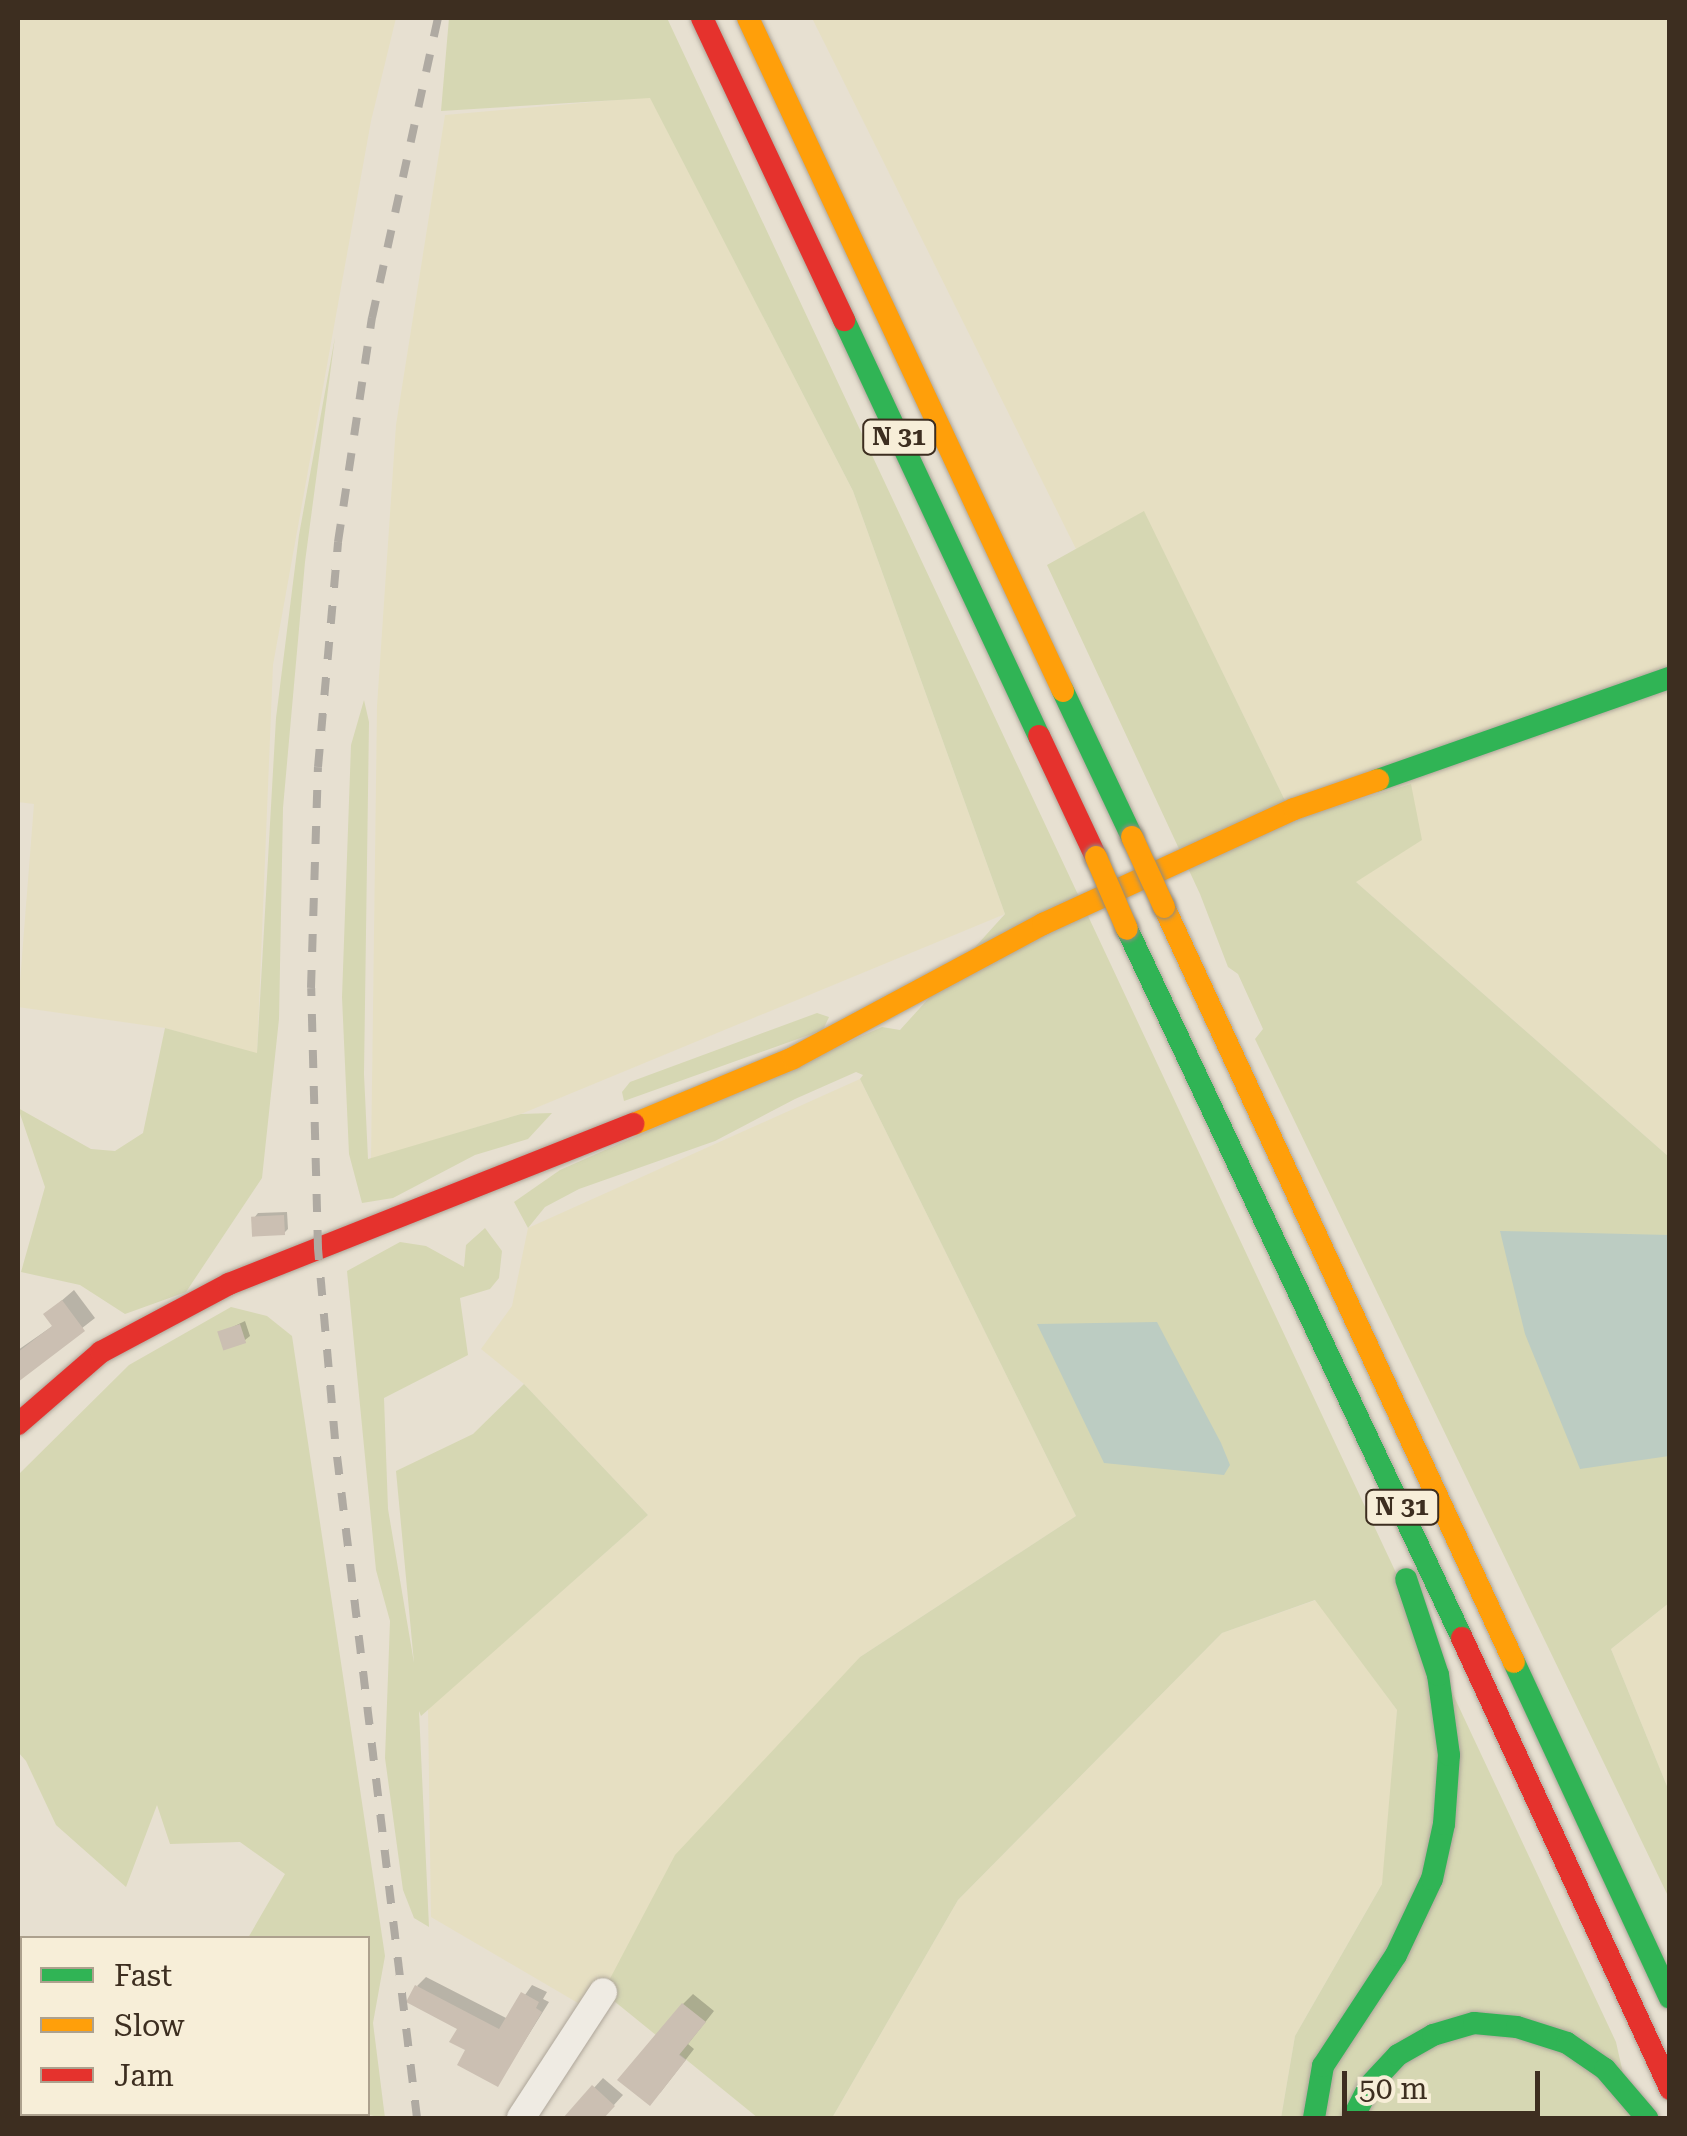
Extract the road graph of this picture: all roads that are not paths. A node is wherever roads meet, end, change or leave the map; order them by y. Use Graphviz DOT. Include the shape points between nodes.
graph roads {
  1 [pos="702,18"];
  2 [pos="748,18"];
  3 [pos="1670,678"];
  4 [pos="1326,1343"];
  5 [pos="18,1424"];
  6 [pos="603,1992"];
  7 [pos="1670,1998"];
  8 [pos="1670,2088"];
  9 [pos="521,2118"];
  10 [pos="1314,2118"];
  11 [pos="1353,2118"];
  12 [pos="1647,2118"];
  1 -- 4 [label="main road, N 31, bridge"];
  2 -- 7 [label="main road, N 31, bridge"];
  3 -- 5 [label="main road" via="1294,809 1042,924 726,1088 229,1284 100,1352"];
  4 -- 8 [label="main road, N 31"];
  4 -- 10 [label="main road" via="1438,1675 1448,1755 1432,1879 1396,1955 1323,2066"];
  6 -- 9 [label="street"];
  11 -- 12 [label="main road" via="1369,2086 1398,2056 1433,2035 1474,2023 1517,2027 1568,2043 1605,2069"];
}
